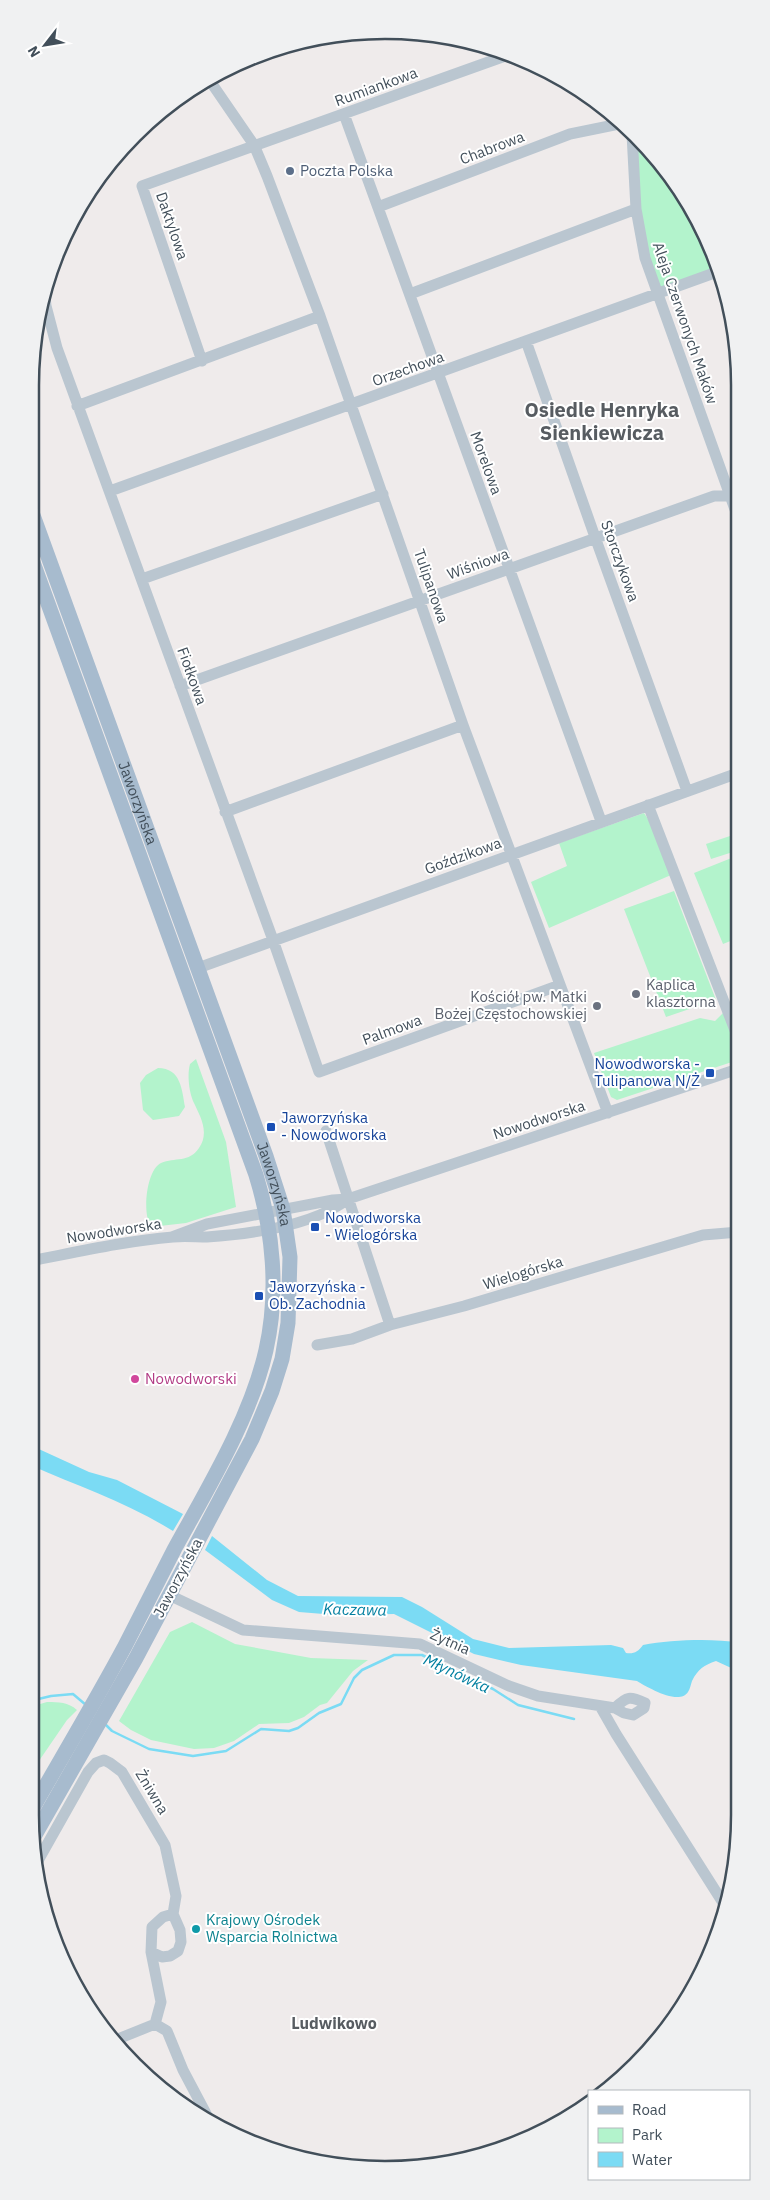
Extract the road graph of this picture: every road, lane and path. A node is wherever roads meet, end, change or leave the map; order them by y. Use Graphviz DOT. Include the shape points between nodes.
graph roads {
  1 [pos="499,58"];
  2 [pos="213,85"];
  3 [pos="344,114"];
  4 [pos="613,125"];
  5 [pos="632,143"];
  6 [pos="254,145"];
  7 [pos="378,207"];
  8 [pos="636,209"];
  9 [pos="713,273"];
  10 [pos="657,293"];
  11 [pos="410,294"];
  12 [pos="47,308"];
  13 [pos="320,316"];
  14 [pos="526,341"];
  15 [pos="202,361"];
  16 [pos="438,374"];
  17 [pos="78,406"];
  18 [pos="351,406"];
  19 [pos="110,491"];
  20 [pos="382,494"];
  21 [pos="730,496"];
  22 [pos="39,532"];
  23 [pos="595,537"];
  24 [pos="509,569"];
  25 [pos="39,579"];
  26 [pos="142,579"];
  27 [pos="420,600"];
  28 [pos="180,686"];
  29 [pos="463,725"];
  30 [pos="731,775"];
  31 [pos="687,791"];
  32 [pos="648,804"];
  33 [pos="225,812"];
  34 [pos="601,821"];
  35 [pos="511,854"];
  36 [pos="273,940"];
  37 [pos="198,968"];
  38 [pos="560,986"];
  39 [pos="731,1020"];
  40 [pos="731,1071"];
  41 [pos="319,1072"];
  42 [pos="608,1113"];
  43 [pos="326,1130"];
  44 [pos="348,1199"];
  45 [pos="283,1209"];
  46 [pos="266,1212"];
  47 [pos="286,1226"];
  48 [pos="268,1228"];
  49 [pos="731,1233"];
  50 [pos="172,1237"];
  51 [pos="39,1259"];
  52 [pos="390,1325"];
  53 [pos="317,1345"];
  54 [pos="169,1595"];
  55 [pos="600,1706"];
  56 [pos="615,1708"];
  57 [pos="39,1798"];
  58 [pos="39,1828"];
  59 [pos="41,1855"];
  60 [pos="721,1899"];
  61 [pos="173,1914"];
  62 [pos="151,1952"];
  63 [pos="155,2024"];
  64 [pos="121,2038"];
  65 [pos="204,2110"];
  1 -- 3 [label="street, Rumiankowa"];
  2 -- 6 [label="street, Tulipanowa"];
  3 -- 6 [label="street, Rumiankowa"];
  3 -- 7 [label="street, Morelowa"];
  4 -- 7 [label="street, Chabrowa" via="570,134"];
  5 -- 8 [label="street, Aleja Czerwonych Maków"];
  6 -- 13 [label="street, Tulipanowa"];
  6 -- 15 [label="street, Daktylowa" via="142,186"];
  7 -- 11 [label="street, Morelowa"];
  8 -- 10 [label="street, Aleja Czerwonych Maków" via="645,258"];
  8 -- 11 [label="street"];
  9 -- 10 [label="street, Orzechowa"];
  10 -- 14 [label="street, Orzechowa"];
  10 -- 21 [label="street, Aleja Czerwonych Maków"];
  11 -- 16 [label="street, Morelowa"];
  12 -- 17 [label="street, Fiołkowa" via="51,329"];
  13 -- 15 [label="street"];
  13 -- 18 [label="street, Tulipanowa"];
  14 -- 16 [label="street, Orzechowa"];
  14 -- 23 [label="street, Storczykowa"];
  15 -- 17 [label="street"];
  16 -- 18 [label="street, Orzechowa"];
  16 -- 24 [label="street, Morelowa"];
  17 -- 19 [label="street, Fiołkowa"];
  18 -- 19 [label="street, Orzechowa"];
  18 -- 20 [label="street, Tulipanowa"];
  19 -- 26 [label="street, Fiołkowa"];
  20 -- 26 [label="street"];
  20 -- 27 [label="street, Tulipanowa"];
  21 -- 23 [label="street, Wiśniowa" via="714,496"];
  22 -- 37 [label="main road, Jaworzyńska"];
  23 -- 24 [label="street, Wiśniowa"];
  23 -- 31 [label="street, Storczykowa"];
  24 -- 27 [label="street, Wiśniowa"];
  24 -- 34 [label="street, Morelowa"];
  25 -- 46 [label="main road, Jaworzyńska" via="256,1175"];
  26 -- 28 [label="street, Fiołkowa"];
  27 -- 28 [label="street, Wiśniowa"];
  27 -- 29 [label="street, Tulipanowa"];
  28 -- 33 [label="street, Fiołkowa"];
  29 -- 33 [label="street"];
  29 -- 35 [label="street, Tulipanowa"];
  30 -- 31 [label="street, Goździkowa"];
  31 -- 32 [label="street, Goździkowa"];
  32 -- 34 [label="street, Goździkowa"];
  32 -- 39 [label="street"];
  33 -- 36 [label="street, Fiołkowa"];
  34 -- 35 [label="street, Goździkowa"];
  35 -- 36 [label="street, Goździkowa"];
  35 -- 38 [label="street, Tulipanowa"];
  36 -- 37 [label="street, Goździkowa"];
  36 -- 41 [label="street, Fiołkowa"];
  37 -- 45 [label="main road, Jaworzyńska"];
  38 -- 41 [label="street, Palmowa"];
  38 -- 42 [label="street, Tulipanowa"];
  40 -- 42 [label="street, Nowodworska"];
  42 -- 44 [label="street, Nowodworska"];
  43 -- 44 [label="street"];
  44 -- 45 [label="street, Nowodworska"];
  44 -- 47 [label="street, Nowodworska" via="334,1210"];
  44 -- 52 [label="street"];
  45 -- 46 [label="street, Nowodworska"];
  45 -- 47 [label="main road, Jaworzyńska"];
  46 -- 48 [label="main road, Jaworzyńska"];
  46 -- 50 [label="street, Nowodworska" via="206,1224"];
  47 -- 48 [label="street, Nowodworska"];
  47 -- 54 [label="main road, Jaworzyńska" via="290,1290 282,1359 261,1419"];
  48 -- 50 [label="street, Nowodworska" via="208,1237"];
  48 -- 57 [label="main road, Jaworzyńska" via="273,1280 266,1349 257,1383 199,1505 84,1721"];
  49 -- 52 [label="street, Wielogórska" via="703,1235"];
  50 -- 51 [label="street, Nowodworska"];
  52 -- 53 [label="street, Wielogórska" via="352,1339"];
  54 -- 55 [label="street, Żytnia" via="243,1630 420,1644 509,1686 538,1696"];
  54 -- 58 [label="main road, Jaworzyńska" via="106,1714"];
  55 -- 56 [label="street, Żytnia"];
  55 -- 60 [label="street"];
  59 -- 61 [label="street, Żniwna" via="88,1772 104,1760 122,1772 166,1845 176,1896"];
  61 -- 62 [label="street" via="162,1917 152,1927"];
  61 -- 62 [label="street, Żniwna" via="180,1930 178,1951 170,1956"];
  62 -- 63 [label="street" via="161,2002"];
  63 -- 64 [label="street"];
  63 -- 65 [label="street" via="167,2031"];
}
